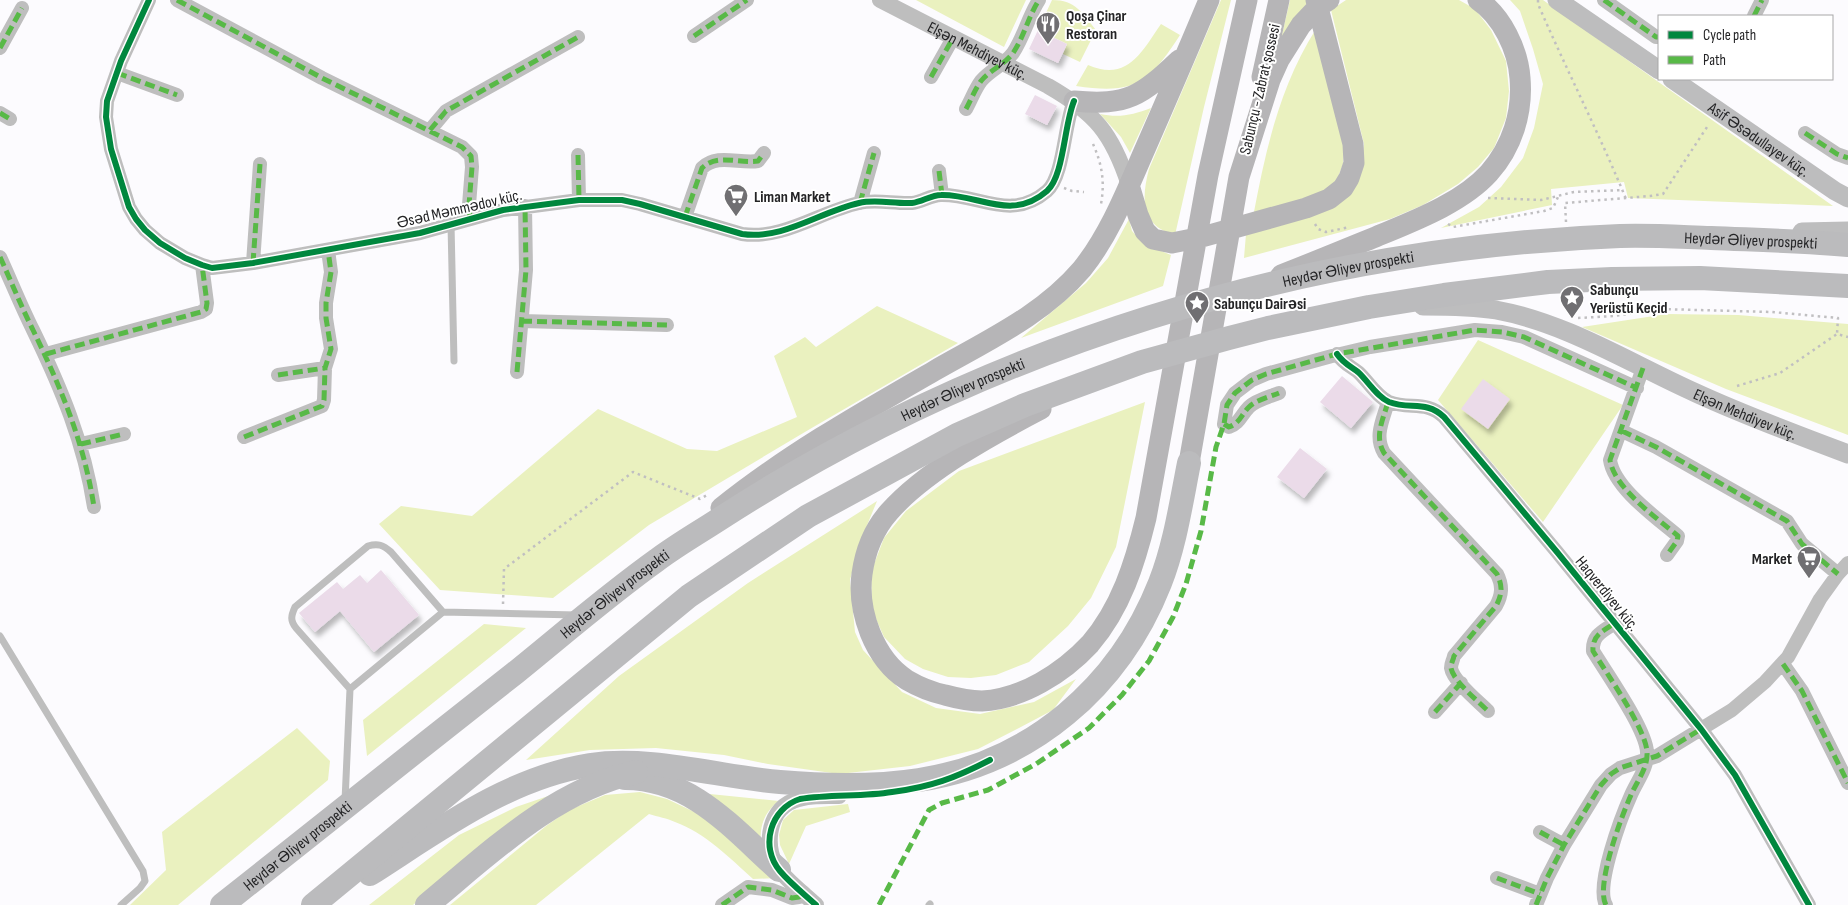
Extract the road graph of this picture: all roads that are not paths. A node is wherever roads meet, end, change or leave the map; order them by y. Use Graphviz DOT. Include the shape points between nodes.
graph roads {
  1 [pos="149,0"];
  2 [pos="177,0"];
  3 [pos="747,0"];
  4 [pos="880,0"];
  5 [pos="1039,0"];
  6 [pos="1210,0"];
  7 [pos="1247,0"];
  8 [pos="1279,0"];
  9 [pos="1478,0"];
  10 [pos="1557,0"];
  11 [pos="1604,0"];
  12 [pos="1762,0"];
  13 [pos="1321,2"];
  14 [pos="25,4"];
  15 [pos="1754,15"];
  16 [pos="694,36"];
  17 [pos="578,37"];
  18 [pos="1658,37"];
  19 [pos="953,38"];
  20 [pos="0,48"];
  21 [pos="1187,53"];
  22 [pos="1004,63"];
  23 [pos="1658,69"];
  24 [pos="116,73"];
  25 [pos="931,77"];
  26 [pos="1673,80"];
  27 [pos="177,95"];
  28 [pos="1074,102"];
  29 [pos="966,109"];
  30 [pos="430,130"];
  31 [pos="1805,133"];
  32 [pos="764,153"];
  33 [pos="874,153"];
  34 [pos="578,156"];
  35 [pos="1848,158"];
  36 [pos="260,164"];
  37 [pos="939,171"];
  38 [pos="1239,177"];
  39 [pos="1129,185"];
  40 [pos="942,195"];
  41 [pos="1848,198"];
  42 [pos="579,200"];
  43 [pos="860,203"];
  44 [pos="525,206"];
  45 [pos="685,217"];
  46 [pos="470,219"];
  47 [pos="451,224"];
  48 [pos="1848,231"];
  49 [pos="1645,236"];
  50 [pos="1848,245"];
  51 [pos="328,250"];
  52 [pos="0,257"];
  53 [pos="253,263"];
  54 [pos="202,266"];
  55 [pos="1848,286"];
  56 [pos="1242,291"];
  57 [pos="1369,307"];
  58 [pos="522,321"];
  59 [pos="667,325"];
  60 [pos="46,354"];
  61 [pos="1337,354"];
  62 [pos="454,362"];
  63 [pos="325,368"];
  64 [pos="1643,368"];
  65 [pos="517,372"];
  66 [pos="278,375"];
  67 [pos="1095,380"];
  68 [pos="1637,388"];
  69 [pos="1279,393"];
  70 [pos="1388,402"];
  71 [pos="1622,431"];
  72 [pos="124,434"];
  73 [pos="244,437"];
  74 [pos="81,444"];
  75 [pos="1848,454"];
  76 [pos="1189,463"];
  77 [pos="94,506"];
  78 [pos="1667,555"];
  79 [pos="657,560"];
  80 [pos="1848,563"];
  81 [pos="1838,574"];
  82 [pos="443,612"];
  83 [pos="587,615"];
  84 [pos="1614,623"];
  85 [pos="0,636"];
  86 [pos="1783,664"];
  87 [pos="1460,684"];
  88 [pos="350,689"];
  89 [pos="1488,711"];
  90 [pos="1435,712"];
  91 [pos="1701,729"];
  92 [pos="1647,759"];
  93 [pos="990,760"];
  94 [pos="677,768"];
  95 [pos="613,778"];
  96 [pos="1848,782"];
  97 [pos="345,808"];
  98 [pos="1540,832"];
  99 [pos="1564,845"];
  100 [pos="779,870"];
  101 [pos="1497,878"];
  102 [pos="804,893"];
  103 [pos="1538,900"];
  104 [pos="121,905"];
  105 [pos="222,905"];
  106 [pos="313,905"];
  107 [pos="322,905"];
  108 [pos="427,905"];
  109 [pos="722,905"];
  110 [pos="816,905"];
  111 [pos="1606,905"];
  112 [pos="1809,905"];
  1 -- 24 [label="street, Əsəd Məmmədov küç."];
  2 -- 30 [label="street" via="322,78"];
  3 -- 16 [label="street"];
  4 -- 19 [label="street, Elşən Mehdiyev küç."];
  5 -- 22 [label="street" via="1016,47"];
  6 -- 21 [label="main road"];
  7 -- 67 [label="main road" via="1208,175 1157,461 1137,554 1124,589 1106,623 1062,669 1008,696 982,701 956,698 928,691 905,679 880,652 862,604 863,564 877,529 888,512 937,471 1003,429"];
  8 -- 38 [label="main road, Sabunçu - Zabrat şossesi"];
  9 -- 56 [label="main road" via="1506,33 1520,69 1519,112 1513,134 1488,174 1466,192 1407,224"];
  10 -- 23 [label="main road"];
  11 -- 18 [label="street"];
  12 -- 15 [label="street"];
  13 -- 38 [label="main road" via="1301,25 1279,60"];
  13 -- 39 [label="main road" via="1353,144 1354,163 1343,188 1329,199 1306,208 1172,244 1153,239 1146,231"];
  14 -- 20 [label="street"];
  17 -- 30 [label="street" via="446,111"];
  19 -- 22 [label="street, Elşən Mehdiyev küç."];
  19 -- 25 [label="street"];
  21 -- 28 [label="main road" via="1142,92 1100,104"];
  21 -- 39 [label="main road"];
  22 -- 28 [label="street, Elşən Mehdiyev küç."];
  22 -- 29 [label="street" via="980,82"];
  24 -- 27 [label="street"];
  24 -- 54 [label="street, Əsəd Məmmədov küç." via="107,101 106,117 111,150 129,207 145,230 160,243"];
  26 -- 41 [label="main road, Asif Əsədullayev küç."];
  28 -- 39 [label="street, Elşən Mehdiyev küç." via="1112,144"];
  28 -- 40 [label="street, Əsəd Məmmədov küç." via="1055,181 1035,200 1017,205"];
  30 -- 46 [label="street" via="462,147 471,156"];
  31 -- 35 [label="street"];
  32 -- 45 [label="street" via="758,161 707,162"];
  33 -- 43 [label="street"];
  34 -- 42 [label="street"];
  36 -- 53 [label="street"];
  37 -- 40 [label="street"];
  38 -- 76 [label="main road"];
  39 -- 79 [label="main road" via="1091,256 1049,301 1013,326 865,410 784,462"];
  40 -- 43 [label="street, Əsəd Məmmədov küç." via="913,203"];
  42 -- 44 [label="street, Əsəd Məmmədov küç."];
  42 -- 45 [label="street, Əsəd Məmmədov küç." via="622,200"];
  43 -- 45 [label="street, Əsəd Məmmədov küç." via="780,232 754,236"];
  44 -- 46 [label="street, Əsəd Məmmədov küç."];
  44 -- 58 [label="street" via="526,270"];
  46 -- 47 [label="street, Əsəd Məmmədov küç."];
  47 -- 51 [label="street, Əsəd Məmmədov küç."];
  47 -- 62 [label="lane"];
  48 -- 49 [label="main road"];
  49 -- 50 [label="highway, Heydər Əliyev prospekti"];
  49 -- 56 [label="highway, Heydər Əliyev prospekti" via="1549,240 1442,252 1366,264"];
  51 -- 53 [label="street, Əsəd Məmmədov küç."];
  51 -- 63 [label="street" via="331,272 326,318 331,349"];
  52 -- 60 [label="street"];
  53 -- 54 [label="street, Əsəd Məmmədov küç." via="212,268"];
  54 -- 60 [label="street" via="207,303 201,312"];
  55 -- 57 [label="highway" via="1700,278 1594,280 1539,283"];
  56 -- 79 [label="highway, Heydər Əliyev prospekti" via="1080,339 940,397 773,484"];
  57 -- 64 [label="main road, Elşən Mehdiyev küç." via="1448,306 1497,310 1560,329"];
  57 -- 67 [label="highway" via="1229,338 1142,362"];
  58 -- 59 [label="street"];
  58 -- 65 [label="street"];
  60 -- 74 [label="street"];
  61 -- 68 [label="street" via="1463,331 1502,332 1539,343"];
  61 -- 69 [label="street" via="1252,380 1235,393 1227,405 1224,424 1229,427 1235,425 1258,401"];
  61 -- 70 [label="street"];
  63 -- 66 [label="street"];
  63 -- 73 [label="street" via="322,406"];
  64 -- 68 [label="street"];
  64 -- 75 [label="main road, Elşən Mehdiyev küç." via="1753,418"];
  67 -- 106 [label="highway" via="1025,405 957,435 808,516 689,596"];
  68 -- 71 [label="street"];
  70 -- 84 [label="street, Haqverdiyev küç." via="1427,406 1438,411"];
  70 -- 87 [label="street" via="1378,436 1384,453 1500,580 1501,598 1454,656 1451,671"];
  71 -- 78 [label="street" via="1611,465 1624,487 1678,536"];
  71 -- 81 [label="street" via="1780,516 1802,544"];
  72 -- 74 [label="street"];
  74 -- 77 [label="street"];
  76 -- 93 [label="highway" via="1174,539 1161,580 1124,652 1089,695 1070,711 1043,732"];
  79 -- 83 [label="highway, Heydər Əliyev prospekti"];
  80 -- 81 [label="street"];
  81 -- 86 [label="street"];
  82 -- 83 [label="lane"];
  82 -- 88 [label="lane"];
  82 -- 88 [label="lane" via="391,552 384,546 368,546 295,607 291,615 296,628"];
  83 -- 97 [label="highway, Heydər Əliyev prospekti"];
  84 -- 91 [label="street, Haqverdiyev küç."];
  84 -- 92 [label="street" via="1595,637 1593,651 1635,721 1646,743"];
  85 -- 104 [label="lane" via="143,871 145,881"];
  86 -- 91 [label="street" via="1732,710"];
  86 -- 96 [label="street" via="1802,692"];
  87 -- 89 [label="street"];
  87 -- 90 [label="street"];
  88 -- 97 [label="lane"];
  91 -- 92 [label="street"];
  91 -- 112 [label="street, Haqverdiyev küç." via="1735,775"];
  92 -- 99 [label="street" via="1611,774"];
  92 -- 111 [label="street" via="1615,838 1603,889"];
  93 -- 94 [label="highway" via="922,780 844,786 776,782"];
  93 -- 100 [label="street" via="957,777 921,787 892,793 815,796 791,802 776,817 770,836 770,850"];
  94 -- 95 [label="highway"];
  94 -- 107 [label="highway" via="618,763 558,771 536,778 473,810"];
  95 -- 100 [label="highway" via="653,782 692,796 710,808"];
  95 -- 108 [label="highway" via="572,796 526,825"];
  97 -- 105 [label="highway, Heydər Əliyev prospekti"];
  98 -- 99 [label="street"];
  99 -- 103 [label="street"];
  100 -- 102 [label="street"];
  101 -- 103 [label="street"];
  102 -- 109 [label="street" via="792,898 772,890 748,887"];
  102 -- 110 [label="street"];
}
